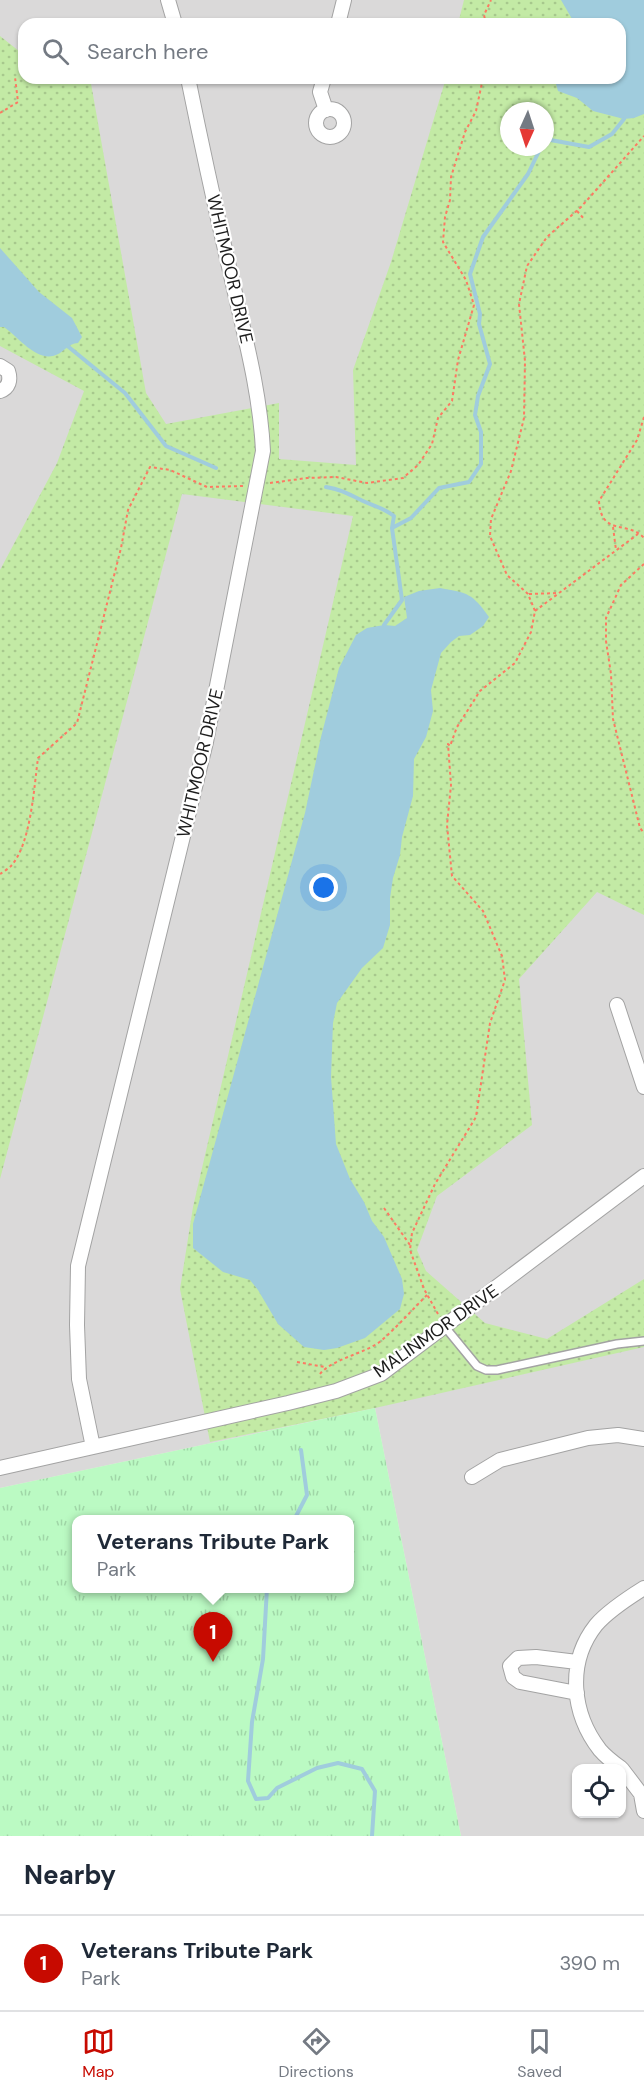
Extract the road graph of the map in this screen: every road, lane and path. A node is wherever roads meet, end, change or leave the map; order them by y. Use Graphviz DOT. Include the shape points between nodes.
graph roads {
  1 [pos="168,0"];
  2 [pos="344,0"];
  3 [pos="491,0"];
  4 [pos="173,18"];
  5 [pos="340,18"];
  6 [pos="485,18"];
  7 [pos="15,77"];
  8 [pos="189,84"];
  9 [pos="322,84"];
  10 [pos="482,84"];
  11 [pos="326,110"];
  12 [pos="0,112"];
  13 [pos="644,136"];
  14 [pos="577,211"];
  15 [pos="585,220"];
  16 [pos="0,366"];
  17 [pos="0,391"];
  18 [pos="644,417"];
  19 [pos="257,485"];
  20 [pos="613,527"];
  21 [pos="640,533"];
  22 [pos="644,538"];
  23 [pos="616,550"];
  24 [pos="644,564"];
  25 [pos="559,593"];
  26 [pos="528,594"];
  27 [pos="535,611"];
  28 [pos="644,833"];
  29 [pos="0,874"];
  30 [pos="617,1005"];
  31 [pos="644,1087"];
  32 [pos="644,1176"];
  33 [pos="384,1208"];
  34 [pos="410,1245"];
  35 [pos="427,1295"];
  36 [pos="445,1327"];
  37 [pos="644,1341"];
  38 [pos="297,1362"];
  39 [pos="325,1367"];
  40 [pos="320,1374"];
  41 [pos="644,1439"];
  42 [pos="93,1447"];
  43 [pos="0,1468"];
  44 [pos="472,1477"];
  45 [pos="644,1588"];
  46 [pos="578,1662"];
  47 [pos="577,1693"];
  48 [pos="615,1764"];
  49 [pos="626,1776"];
  50 [pos="644,1811"];
  1 -- 4 [label="street"];
  2 -- 5 [label="street"];
  3 -- 6 [label="path"];
  7 -- 12 [label="path" via="18,102"];
  8 -- 19 [label="street, WHITMOOR DRIVE" via="260,408 263,451"];
  9 -- 11 [label="street" via="320,92"];
  10 -- 19 [label="path" via="476,111 451,177 443,242 466,280 474,305 458,360 452,401 438,418 432,444 403,478 367,483 336,477 307,478"];
  13 -- 14 [label="path"];
  14 -- 15 [label="path"];
  14 -- 26 [label="path" via="547,237 527,266 519,304 525,361 524,418 511,471 491,519 490,536 507,575"];
  16 -- 17 [label="street" via="8,371 10,379"];
  18 -- 20 [label="path" via="637,440 599,501 599,512"];
  19 -- 29 [label="path" via="207,487 170,470 150,467 128,510 77,723 38,758 32,810 22,845 12,866"];
  19 -- 42 [label="street, WHITMOOR DRIVE" via="206,742 78,1266 79,1379"];
  20 -- 21 [label="path"];
  20 -- 23 [label="path"];
  21 -- 22 [label="path"];
  21 -- 23 [label="path"];
  23 -- 25 [label="path"];
  24 -- 28 [label="path" via="621,585 606,618 606,641 613,719"];
  25 -- 26 [label="path"];
  25 -- 27 [label="path"];
  26 -- 27 [label="path"];
  27 -- 34 [label="path" via="531,632 516,663 480,690 448,744 451,784 447,825 452,876 483,911 502,956 505,980 490,1023 476,1117 435,1184"];
  30 -- 31 [label="street"];
  32 -- 36 [label="street, MALINMOR DRIVE"];
  33 -- 34 [label="path"];
  34 -- 35 [label="path"];
  35 -- 36 [label="path"];
  35 -- 39 [label="path" via="380,1341"];
  36 -- 37 [label="lane" via="473,1362 486,1370"];
  36 -- 42 [label="street, MALINMOR DRIVE" via="381,1374 336,1391"];
  38 -- 39 [label="path"];
  39 -- 40 [label="path"];
  41 -- 44 [label="street" via="618,1435 588,1438 500,1460"];
  42 -- 43 [label="street, MALINMOR DRIVE"];
  45 -- 46 [label="street" via="597,1624"];
  46 -- 47 [label="street"];
  46 -- 47 [label="street" via="518,1658 510,1666 513,1677 520,1682"];
  47 -- 48 [label="street" via="587,1730"];
  49 -- 50 [label="street" via="640,1794"];
}
